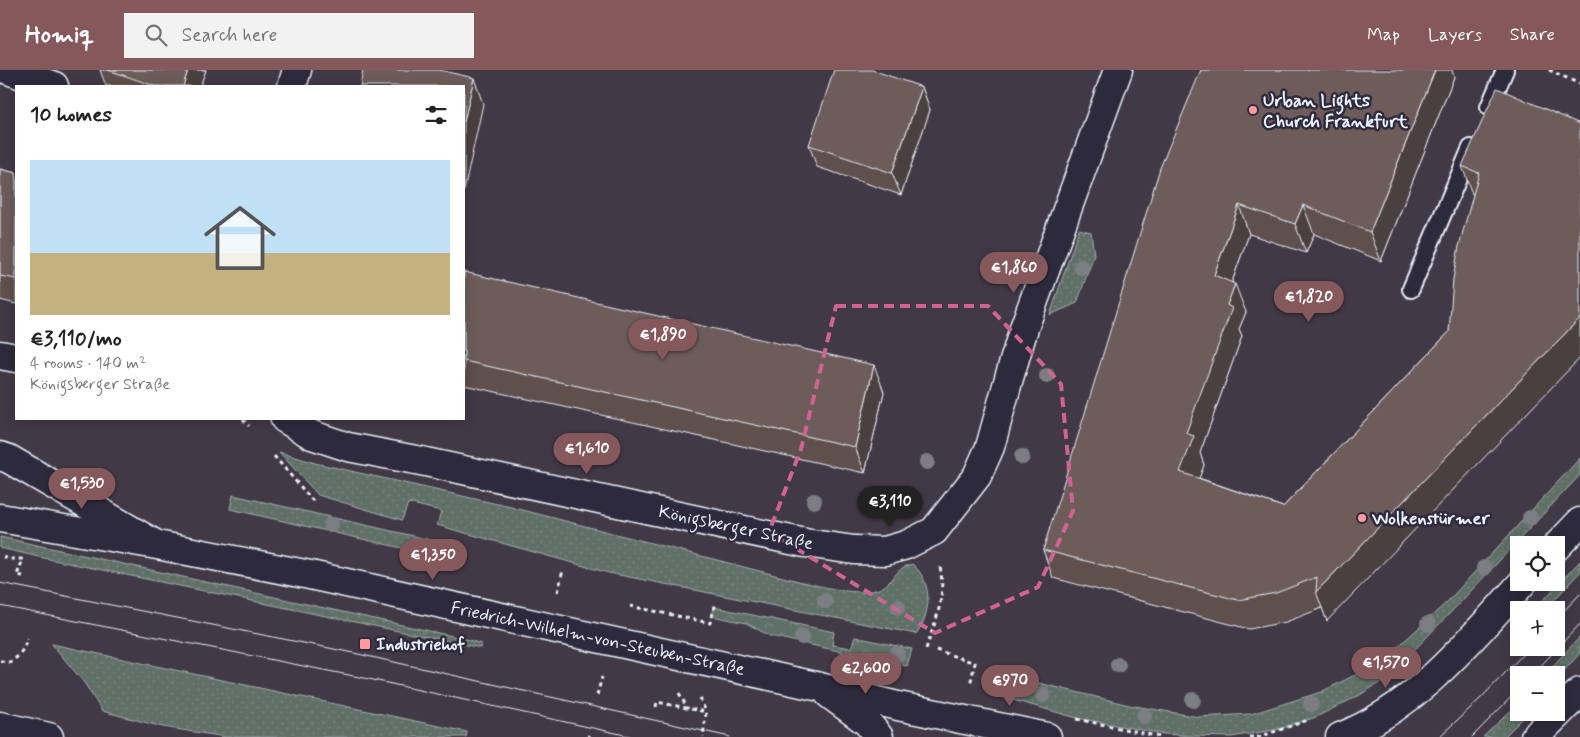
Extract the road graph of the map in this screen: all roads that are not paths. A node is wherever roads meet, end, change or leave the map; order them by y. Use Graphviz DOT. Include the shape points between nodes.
graph roads {
  1 [pos="8,70"];
  2 [pos="296,70"];
  3 [pos="1118,70"];
  4 [pos="1505,70"];
  5 [pos="51,85"];
  6 [pos="292,85"];
  7 [pos="1411,290"];
  8 [pos="0,354"];
  9 [pos="15,358"];
  10 [pos="287,420"];
  11 [pos="0,456"];
  12 [pos="0,518"];
  13 [pos="1580,522"];
  14 [pos="1565,538"];
  15 [pos="157,544"];
  16 [pos="1515,591"];
  17 [pos="820,687"];
  18 [pos="1580,692"];
  19 [pos="0,726"];
  20 [pos="49,737"];
  21 [pos="879,737"];
  22 [pos="1047,737"];
  23 [pos="1340,737"];
  24 [pos="1535,737"];
  1 -- 5 [label="main road"];
  2 -- 6 [label="main road"];
  3 -- 10 [label="main road, Königsberger Straße" via="1024,328 990,447 977,476 934,531 906,545 886,551 805,543 348,447 312,435"];
  4 -- 7 [label="lane"];
  8 -- 9 [label="main road"];
  11 -- 15 [label="main road"];
  12 -- 15 [label="main road, Friedrich-Wilhelm-von-Steuben-Straße"];
  13 -- 14 [label="main road"];
  15 -- 17 [label="main road, Friedrich-Wilhelm-von-Steuben-Straße"];
  16 -- 23 [label="main road" via="1446,666 1398,706"];
  17 -- 21 [label="main road" via="867,722"];
  17 -- 22 [label="main road, Friedrich-Wilhelm-von-Steuben-Straße"];
  18 -- 24 [label="main road"];
  19 -- 20 [label="main road"];
}
